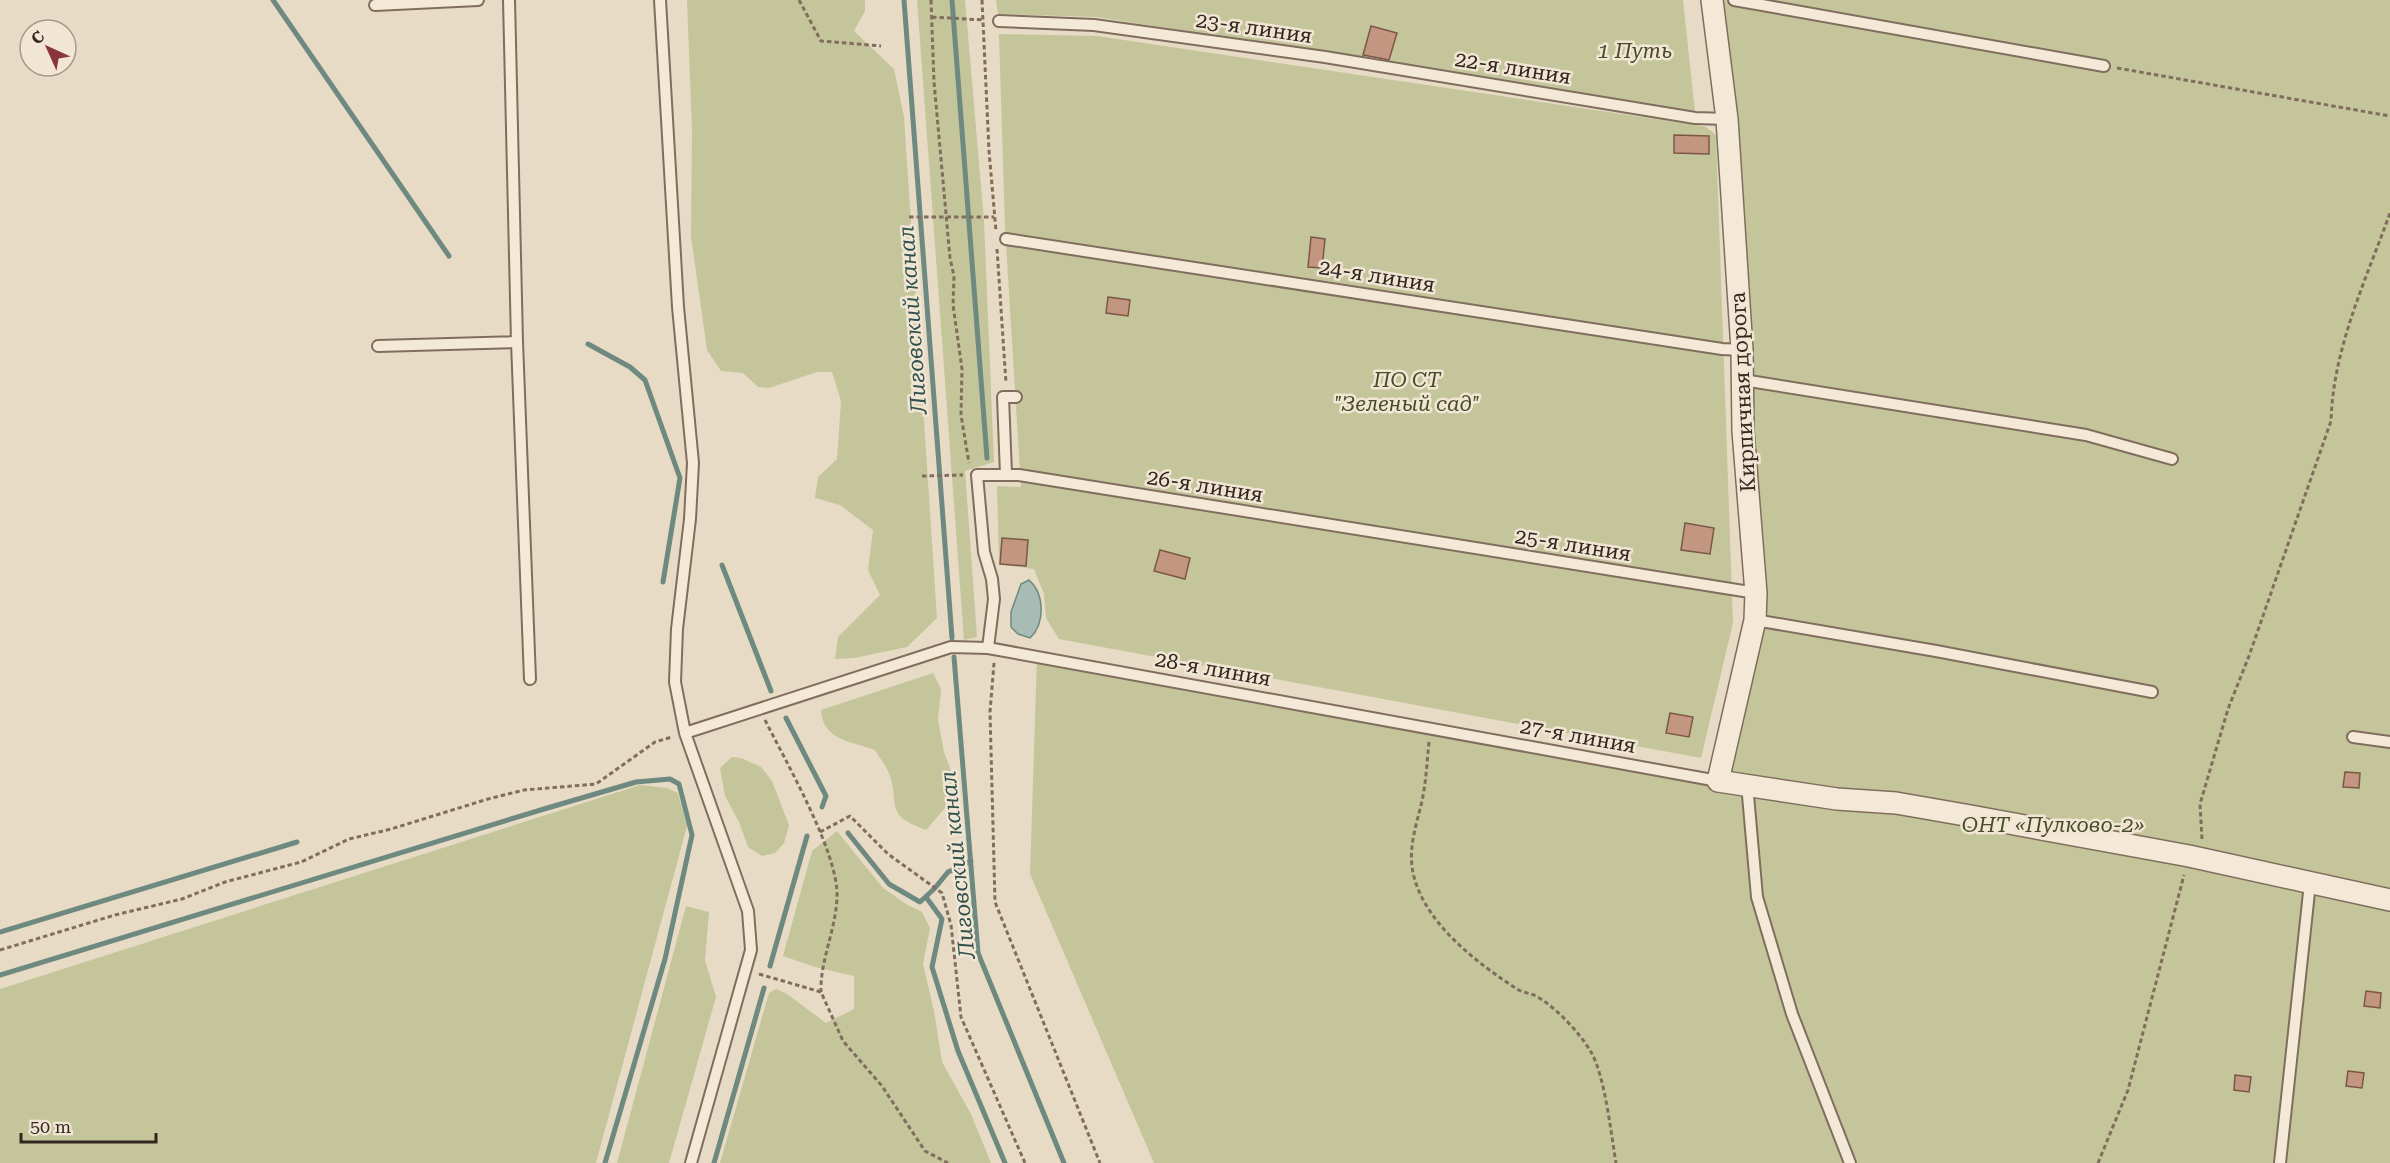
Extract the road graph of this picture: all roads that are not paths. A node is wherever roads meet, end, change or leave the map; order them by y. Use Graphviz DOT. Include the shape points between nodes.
graph roads {
  1 [pos="478,0"];
  2 [pos="509,0"];
  3 [pos="660,0"];
  4 [pos="1712,0"];
  5 [pos="1734,0"];
  6 [pos="375,4"];
  7 [pos="999,21"];
  8 [pos="1324,57"];
  9 [pos="2104,66"];
  10 [pos="1727,119"];
  11 [pos="1006,239"];
  12 [pos="517,342"];
  13 [pos="378,346"];
  14 [pos="1742,350"];
  15 [pos="1743,380"];
  16 [pos="1016,397"];
  17 [pos="2172,459"];
  18 [pos="1006,474"];
  19 [pos="1385,535"];
  20 [pos="1756,593"];
  21 [pos="1755,620"];
  22 [pos="988,648"];
  23 [pos="530,679"];
  24 [pos="2152,692"];
  25 [pos="1431,729"];
  26 [pos="686,733"];
  27 [pos="2354,737"];
  28 [pos="2390,742"];
  29 [pos="1718,781"];
  30 [pos="1747,784"];
  31 [pos="2310,883"];
  32 [pos="2390,900"];
  33 [pos="691,1163"];
  34 [pos="1850,1163"];
  35 [pos="2280,1163"];
  1 -- 6 [label="lane"];
  2 -- 12 [label="lane"];
  3 -- 26 [label="lane" via="678,306 693,463 675,682"];
  4 -- 10 [label="street, Кирпичная дорога"];
  5 -- 9 [label="lane"];
  7 -- 8 [label="lane, 23-я линия" via="1094,25"];
  8 -- 10 [label="lane, 22-я линия" via="1695,118"];
  10 -- 14 [label="street, Кирпичная дорога"];
  11 -- 14 [label="lane, 24-я линия"];
  12 -- 13 [label="lane"];
  12 -- 23 [label="lane"];
  14 -- 15 [label="street, Кирпичная дорога"];
  15 -- 17 [label="lane" via="2086,435"];
  15 -- 20 [label="street, Кирпичная дорога" via="1743,431"];
  16 -- 18 [label="lane" via="1003,397"];
  18 -- 19 [label="lane, 26-я линия"];
  18 -- 22 [label="lane, 26-я линия" via="977,475 984,552 994,599"];
  19 -- 20 [label="lane, 25-я линия"];
  20 -- 21 [label="street, Кирпичная дорога"];
  21 -- 24 [label="lane"];
  21 -- 29 [label="street, Кирпичная дорога"];
  22 -- 25 [label="lane, 28-я линия"];
  22 -- 26 [label="lane, 28-я линия" via="951,647"];
  25 -- 29 [label="lane, 27-я линия"];
  26 -- 33 [label="lane" via="748,911 752,950"];
  27 -- 28 [label="lane"];
  29 -- 30 [label="street"];
  30 -- 31 [label="street" via="1837,799 1896,803 2194,857"];
  30 -- 34 [label="lane" via="1757,897 1792,1014"];
  31 -- 32 [label="street"];
  31 -- 35 [label="lane"];
}
